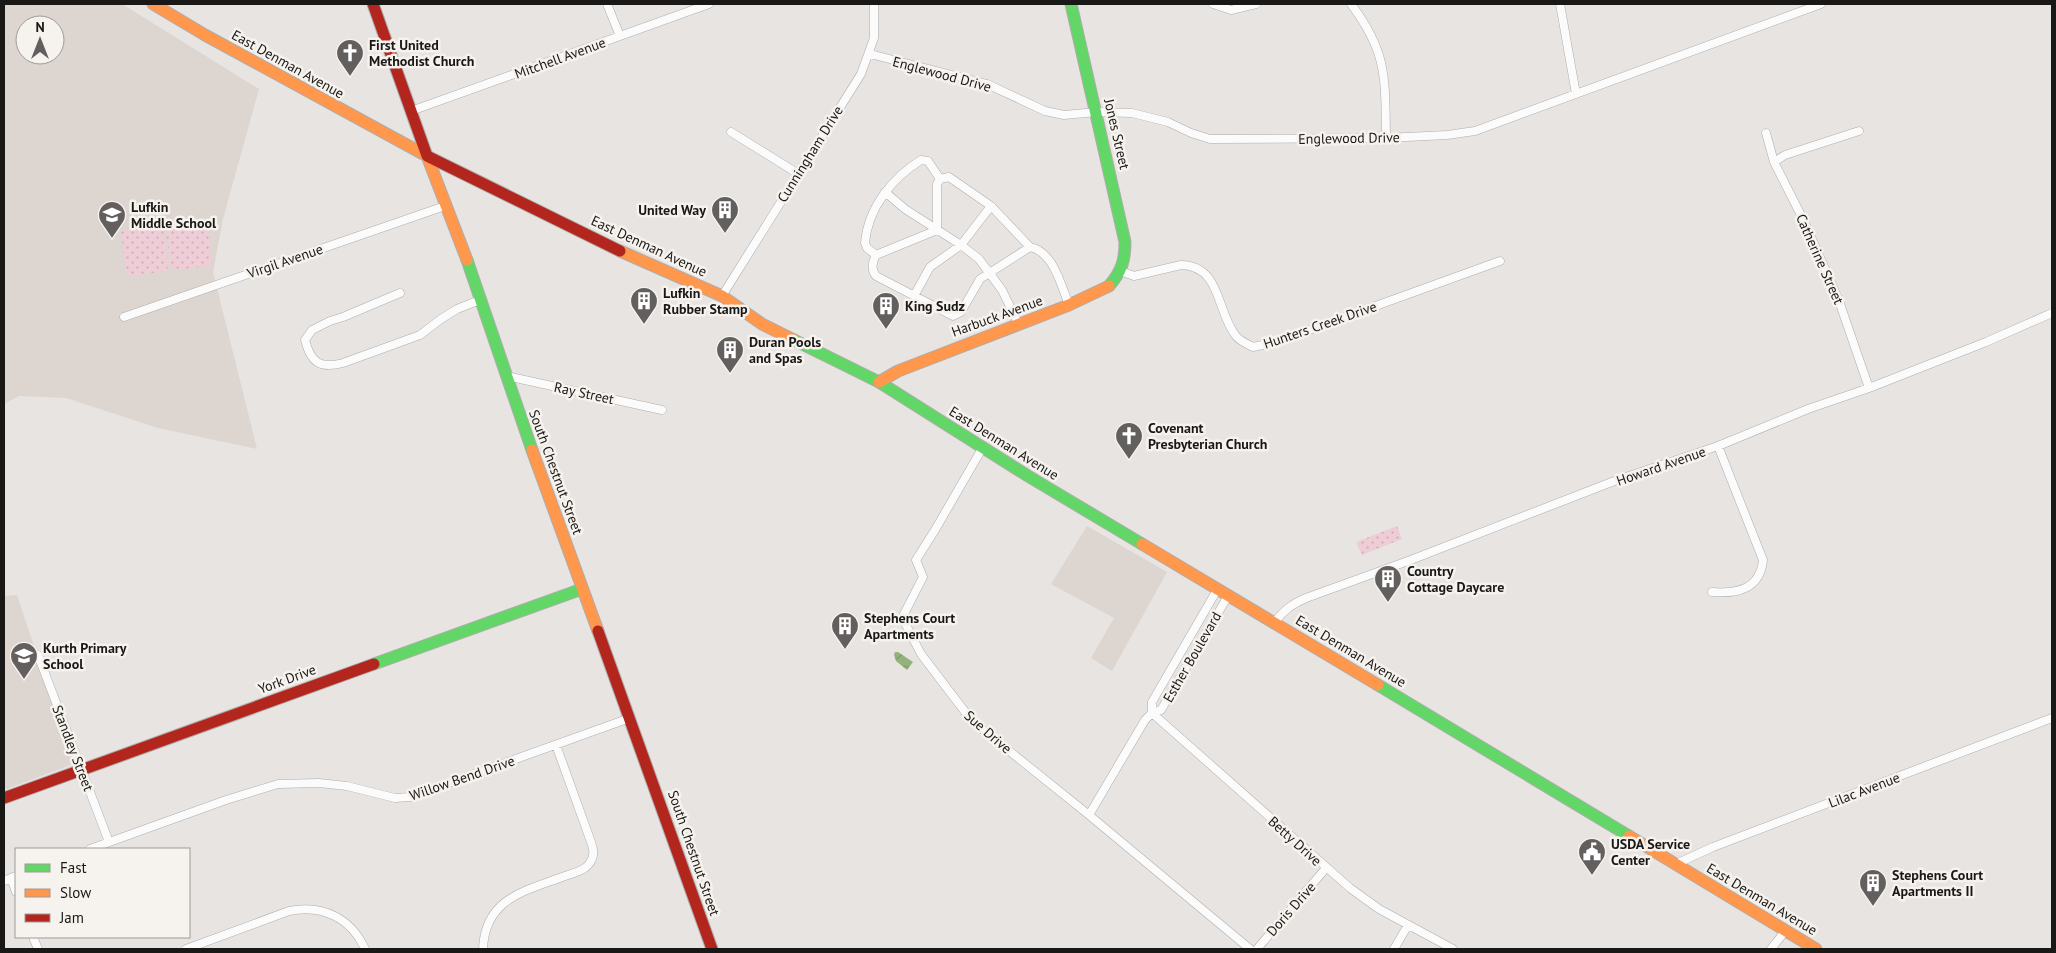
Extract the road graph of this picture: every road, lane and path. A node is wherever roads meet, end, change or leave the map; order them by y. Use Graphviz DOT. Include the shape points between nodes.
graph roads {
  1 [pos="153,4"];
  2 [pos="373,4"];
  3 [pos="607,4"];
  4 [pos="708,4"];
  5 [pos="874,4"];
  6 [pos="1071,4"];
  7 [pos="1213,4"];
  8 [pos="1256,4"];
  9 [pos="1351,4"];
  10 [pos="1560,4"];
  11 [pos="1821,4"];
  12 [pos="620,36"];
  13 [pos="870,54"];
  14 [pos="1576,94"];
  15 [pos="412,111"];
  16 [pos="1097,112"];
  17 [pos="1860,130"];
  18 [pos="731,132"];
  19 [pos="1766,133"];
  20 [pos="1386,138"];
  21 [pos="427,156"];
  22 [pos="1774,162"];
  23 [pos="798,173"];
  24 [pos="940,179"];
  25 [pos="885,192"];
  26 [pos="445,206"];
  27 [pos="991,206"];
  28 [pos="937,230"];
  29 [pos="961,246"];
  30 [pos="1030,247"];
  31 [pos="876,255"];
  32 [pos="1500,261"];
  33 [pos="1120,271"];
  34 [pos="990,272"];
  35 [pos="400,293"];
  36 [pos="722,296"];
  37 [pos="914,296"];
  38 [pos="480,300"];
  39 [pos="1069,305"];
  40 [pos="2052,312"];
  41 [pos="124,317"];
  42 [pos="1019,325"];
  43 [pos="506,376"];
  44 [pos="879,382"];
  45 [pos="1869,388"];
  46 [pos="662,410"];
  47 [pos="1718,446"];
  48 [pos="984,447"];
  49 [pos="582,589"];
  50 [pos="1217,590"];
  51 [pos="1712,592"];
  52 [pos="1228,596"];
  53 [pos="1274,622"];
  54 [pos="38,655"];
  55 [pos="1152,713"];
  56 [pos="630,718"];
  57 [pos="2052,718"];
  58 [pos="556,745"];
  59 [pos="82,770"];
  60 [pos="4,798"];
  61 [pos="1088,815"];
  62 [pos="109,842"];
  63 [pos="93,848"];
  64 [pos="1676,864"];
  65 [pos="1326,868"];
  66 [pos="1408,924"];
  67 [pos="1786,930"];
  68 [pos="1453,948"];
  69 [pos="186,949"];
  70 [pos="365,949"];
  71 [pos="483,949"];
  72 [pos="712,949"];
  73 [pos="1250,949"];
  74 [pos="1257,949"];
  75 [pos="1394,949"];
  76 [pos="1771,949"];
  77 [pos="1816,949"];
  1 -- 21 [label="main road, East Denman Avenue" via="205,36"];
  2 -- 15 [label="main road, South Chestnut Street"];
  3 -- 12 [label="street"];
  4 -- 12 [label="street, Mitchell Avenue"];
  5 -- 13 [label="street, Cunningham Drive" via="875,24"];
  6 -- 16 [label="main road, Jones Street"];
  7 -- 8 [label="street" via="1230,10"];
  9 -- 20 [label="street" via="1366,23 1380,55 1385,82"];
  10 -- 14 [label="street"];
  11 -- 14 [label="street, Englewood Drive"];
  12 -- 15 [label="street, Mitchell Avenue"];
  13 -- 16 [label="street, Englewood Drive" via="987,84 1045,111 1064,115"];
  13 -- 23 [label="street, Cunningham Drive" via="861,74"];
  14 -- 20 [label="street, Englewood Drive" via="1475,131"];
  15 -- 21 [label="main road, South Chestnut Street"];
  16 -- 20 [label="street, Englewood Drive" via="1132,112 1149,116 1210,139"];
  16 -- 33 [label="main road, Jones Street" via="1125,242 1125,259"];
  17 -- 22 [label="street"];
  18 -- 23 [label="street"];
  19 -- 22 [label="street, Catherine Street"];
  21 -- 26 [label="main road, South Chestnut Street"];
  21 -- 36 [label="main road, East Denman Avenue" via="648,264"];
  22 -- 45 [label="street, Catherine Street" via="1839,301"];
  23 -- 36 [label="street, Cunningham Drive"];
  24 -- 25 [label="street" via="928,161 921,160"];
  24 -- 27 [label="street" via="949,178"];
  24 -- 28 [label="street" via="937,184"];
  25 -- 28 [label="street"];
  25 -- 31 [label="street" via="865,237 867,248"];
  26 -- 38 [label="main road, South Chestnut Street"];
  26 -- 41 [label="street, Virgil Avenue"];
  27 -- 29 [label="street"];
  27 -- 30 [label="street"];
  28 -- 29 [label="street"];
  28 -- 31 [label="street"];
  29 -- 34 [label="street"];
  29 -- 37 [label="street" via="930,267"];
  30 -- 34 [label="street"];
  30 -- 39 [label="street" via="1037,248 1052,264"];
  31 -- 37 [label="street" via="873,267 876,276"];
  32 -- 33 [label="street, Hunters Creek Drive" via="1276,342 1253,346 1236,336 1219,304 1215,288 1201,271 1180,265 1134,276"];
  33 -- 39 [label="main road, Harbuck Avenue" via="1109,286"];
  34 -- 37 [label="street" via="980,279 958,315 946,313"];
  34 -- 42 [label="street"];
  35 -- 38 [label="street" via="312,330 305,340 309,354 319,364 332,366 343,363 420,335 457,309"];
  36 -- 44 [label="main road, East Denman Avenue" via="762,324"];
  38 -- 43 [label="main road, South Chestnut Street"];
  39 -- 42 [label="main road, Harbuck Avenue"];
  40 -- 45 [label="street, Howard Avenue"];
  42 -- 44 [label="main road, Harbuck Avenue" via="898,371"];
  43 -- 46 [label="street, Ray Street"];
  43 -- 49 [label="main road, South Chestnut Street"];
  44 -- 48 [label="main road, East Denman Avenue"];
  45 -- 47 [label="street, Howard Avenue"];
  47 -- 51 [label="street" via="1763,560 1762,571 1750,585 1728,593"];
  47 -- 53 [label="street, Howard Avenue" via="1617,480 1306,598 1289,606"];
  48 -- 50 [label="main road, East Denman Avenue"];
  48 -- 61 [label="street, Sue Drive" via="916,560 923,577 904,614 906,625 921,654 972,721"];
  49 -- 56 [label="main road, South Chestnut Street"];
  49 -- 59 [label="main road, York Drive"];
  50 -- 52 [label="main road, East Denman Avenue"];
  50 -- 55 [label="street, Esther Boulevard" via="1152,702"];
  52 -- 53 [label="main road, East Denman Avenue"];
  52 -- 55 [label="street, Esther Boulevard" via="1161,710"];
  53 -- 64 [label="main road, East Denman Avenue"];
  54 -- 59 [label="street, Standley Street"];
  55 -- 61 [label="street, Esther Boulevard"];
  55 -- 65 [label="street, Betty Drive"];
  56 -- 58 [label="street, Willow Bend Drive"];
  56 -- 72 [label="main road, South Chestnut Street"];
  57 -- 64 [label="street, Lilac Avenue"];
  58 -- 62 [label="street, Willow Bend Drive" via="410,797 395,798 319,782 278,784"];
  58 -- 71 [label="street" via="594,851 593,858 584,869 519,892 509,899 487,924"];
  59 -- 60 [label="main road, York Drive"];
  59 -- 62 [label="street, Standley Street"];
  61 -- 73 [label="street, Sue Drive"];
  62 -- 63 [label="street, Willow Bend Drive"];
  64 -- 67 [label="main road, East Denman Avenue"];
  65 -- 66 [label="street, Betty Drive" via="1379,909"];
  65 -- 74 [label="street, Doris Drive"];
  66 -- 68 [label="street, Betty Drive"];
  66 -- 75 [label="street"];
  67 -- 76 [label="street"];
  67 -- 77 [label="main road, East Denman Avenue"];
  69 -- 70 [label="street" via="302,908 326,911 338,917 355,932"];
}
